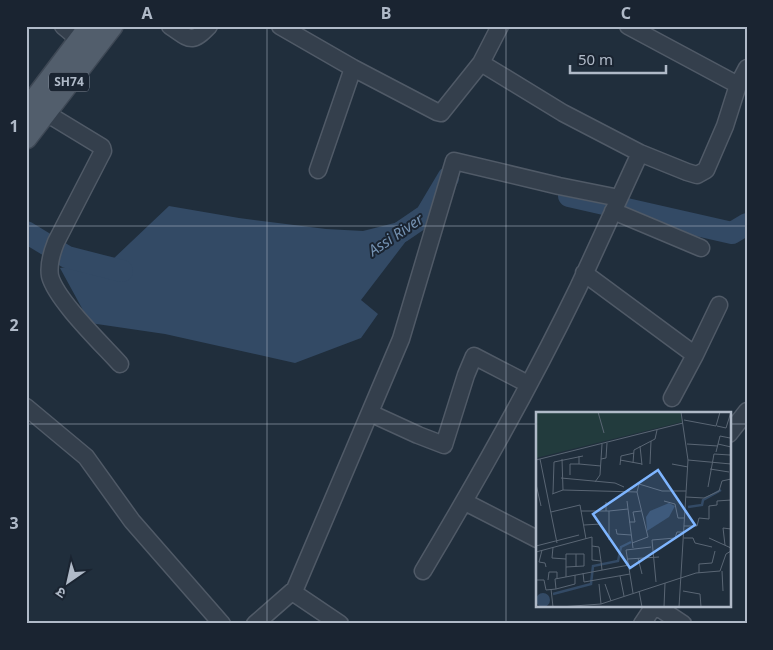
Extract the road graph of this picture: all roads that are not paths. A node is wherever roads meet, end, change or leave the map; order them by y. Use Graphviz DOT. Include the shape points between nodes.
graph roads {
  1 [pos="62,26"];
  2 [pos="112,26"];
  3 [pos="170,26"];
  4 [pos="209,26"];
  5 [pos="280,26"];
  6 [pos="500,26"];
  7 [pos="628,26"];
  8 [pos="654,33"];
  9 [pos="88,39"];
  10 [pos="481,63"];
  11 [pos="353,68"];
  12 [pos="747,68"];
  13 [pos="738,85"];
  14 [pos="36,112"];
  15 [pos="26,138"];
  16 [pos="640,153"];
  17 [pos="318,170"];
  18 [pos="616,205"];
  19 [pos="701,248"];
  20 [pos="584,273"];
  21 [pos="719,305"];
  22 [pos="695,355"];
  23 [pos="120,364"];
  24 [pos="528,384"];
  25 [pos="672,398"];
  26 [pos="26,407"];
  27 [pos="747,411"];
  28 [pos="370,413"];
  29 [pos="730,433"];
  30 [pos="465,502"];
  31 [pos="536,538"];
  32 [pos="424,571"];
  33 [pos="295,589"];
  34 [pos="654,608"];
  35 [pos="658,608"];
  36 [pos="222,624"];
  37 [pos="255,624"];
  38 [pos="340,624"];
  39 [pos="642,624"];
  40 [pos="683,624"];
  1 -- 9 [label="street"];
  2 -- 9 [label="main road, SH74"];
  3 -- 4 [label="street" via="194,39"];
  5 -- 11 [label="street"];
  6 -- 10 [label="street"];
  7 -- 8 [label="street"];
  8 -- 13 [label="street"];
  9 -- 14 [label="main road, SH74"];
  10 -- 11 [label="street" via="441,113"];
  10 -- 16 [label="street" via="563,113"];
  11 -- 17 [label="street"];
  12 -- 13 [label="street"];
  13 -- 16 [label="street" via="706,170 697,175"];
  14 -- 15 [label="main road, SH74"];
  14 -- 23 [label="street" via="100,145 102,151 54,247 50,275 76,316"];
  16 -- 18 [label="street"];
  18 -- 19 [label="street"];
  18 -- 20 [label="street"];
  18 -- 28 [label="street" via="559,186 454,161 401,339"];
  20 -- 22 [label="street"];
  20 -- 24 [label="street"];
  21 -- 22 [label="street"];
  22 -- 25 [label="street"];
  24 -- 28 [label="street" via="474,356 444,445"];
  24 -- 30 [label="street"];
  26 -- 36 [label="street" via="86,457 132,521"];
  27 -- 29 [label="street"];
  28 -- 33 [label="street"];
  30 -- 31 [label="street"];
  30 -- 32 [label="street"];
  33 -- 37 [label="street"];
  33 -- 38 [label="street" via="297,595"];
  34 -- 39 [label="street"];
  35 -- 40 [label="street"];
}
